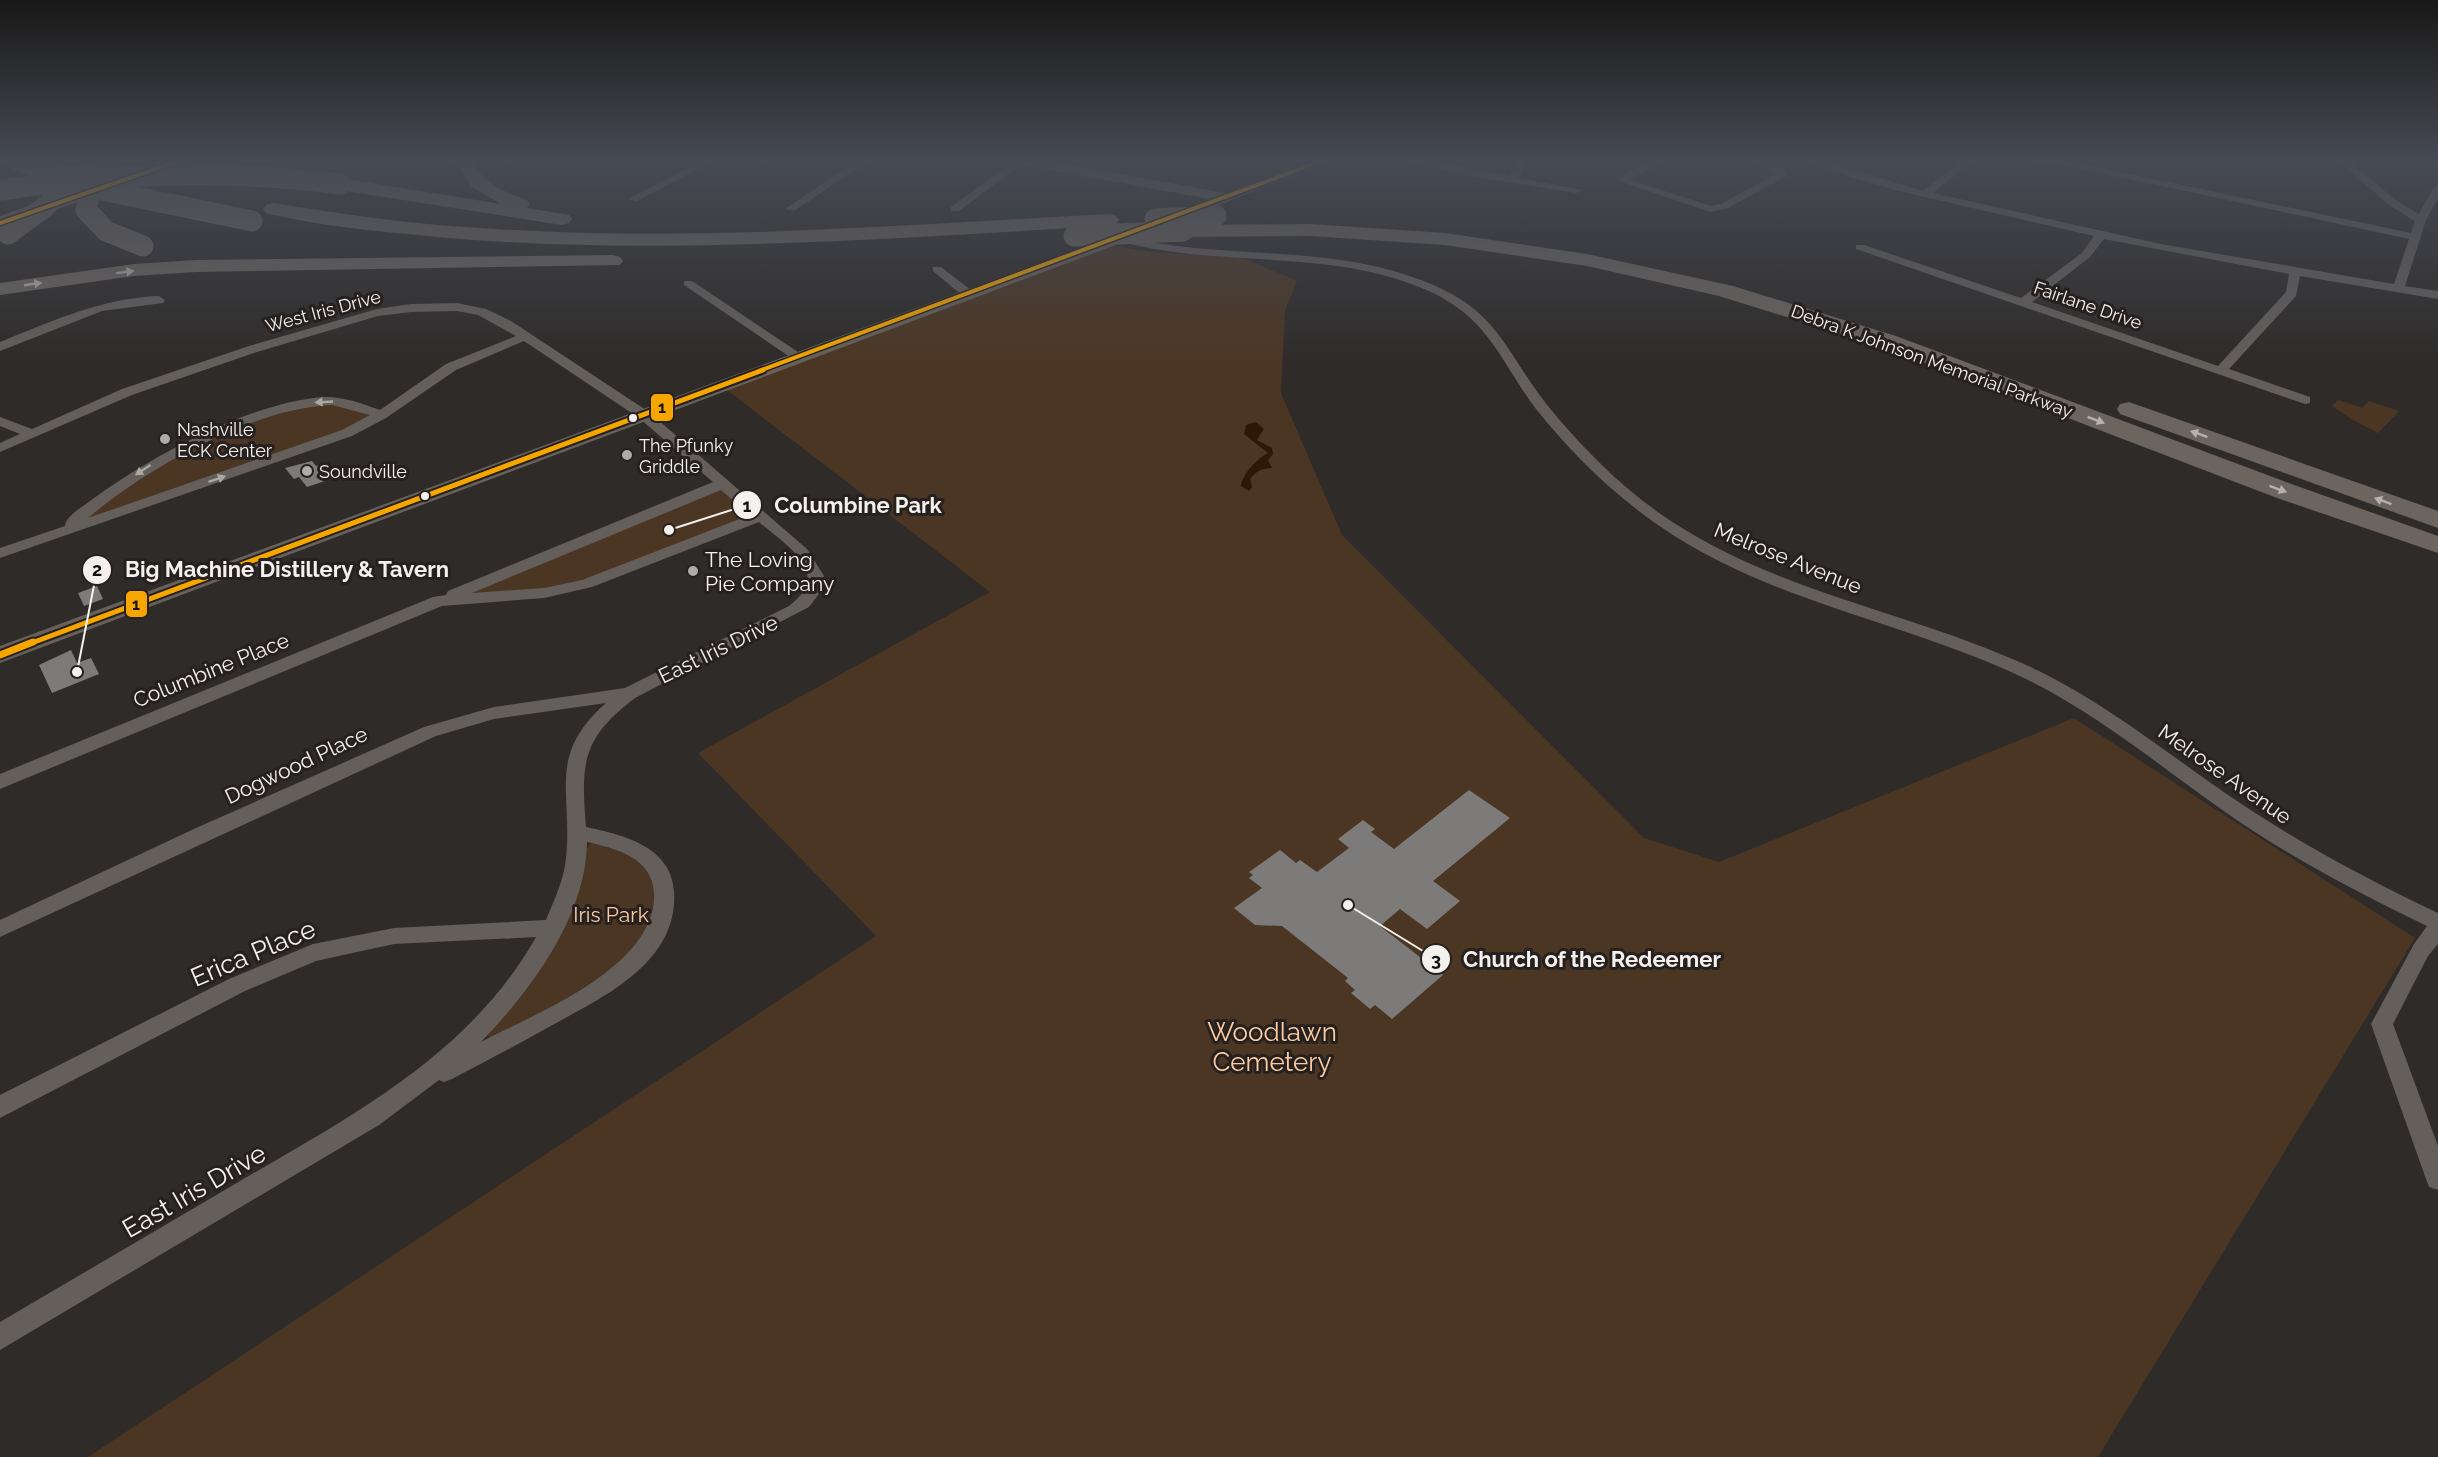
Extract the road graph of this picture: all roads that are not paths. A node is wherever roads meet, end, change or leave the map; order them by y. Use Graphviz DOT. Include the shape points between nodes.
graph roads {
  1 [pos="103,228"];
  2 [pos="299,228"];
  3 [pos="406,228"];
  4 [pos="748,228"];
  5 [pos="955,228"];
  6 [pos="1152,228"];
  7 [pos="1465,228"];
  8 [pos="2067,228"];
  9 [pos="2372,228"];
  10 [pos="2418,228"];
  11 [pos="878,232"];
  12 [pos="2100,236"];
  13 [pos="2415,237"];
  14 [pos="1119,238"];
  15 [pos="1860,247"];
  16 [pos="806,250"];
  17 [pos="661,259"];
  18 [pos="631,260"];
  19 [pos="323,263"];
  20 [pos="937,269"];
  21 [pos="2295,273"];
  22 [pos="688,283"];
  23 [pos="0,289"];
  24 [pos="2398,289"];
  25 [pos="967,293"];
  26 [pos="2438,295"];
  27 [pos="159,300"];
  28 [pos="2024,302"];
  29 [pos="526,336"];
  30 [pos="0,347"];
  31 [pos="798,356"];
  32 [pos="2221,370"];
  33 [pos="2305,400"];
  34 [pos="381,415"];
  35 [pos="644,415"];
  36 [pos="0,421"];
  37 [pos="30,433"];
  38 [pos="0,448"];
  39 [pos="722,484"];
  40 [pos="759,517"];
  41 [pos="2438,520"];
  42 [pos="62,531"];
  43 [pos="2438,545"];
  44 [pos="0,553"];
  45 [pos="439,601"];
  46 [pos="0,655"];
  47 [pos="627,694"];
  48 [pos="0,782"];
  49 [pos="579,833"];
  50 [pos="2438,922"];
  51 [pos="551,928"];
  52 [pos="2438,928"];
  53 [pos="0,929"];
  54 [pos="413,1088"];
  55 [pos="0,1107"];
  56 [pos="2438,1179"];
  57 [pos="0,1336"];
  1 -- 19 [label="highway, bridge" via="143,246 210,258"];
  2 -- 16 [label="highway, Debra K Johnson Memorial Parkway, bridge" via="478,247 598,252"];
  3 -- 11 [label="highway, Debra K Johnson Memorial Parkway, bridge" via="626,241"];
  4 -- 11 [label="highway"];
  5 -- 11 [label="highway, Debra K Johnson Memorial Parkway, bridge"];
  6 -- 14 [label="main road"];
  41 -- 7 [label="highway, Debra K Johnson Memorial Parkway, one-way" via="1846,309 1642,255"];
  8 -- 12 [label="street"];
  9 -- 13 [label="street"];
  10 -- 13 [label="street"];
  12 -- 21 [label="street"];
  12 -- 28 [label="street" via="2086,255"];
  13 -- 24 [label="street"];
  14 -- 25 [label="main road"];
  14 -- 50 [label="street, Melrose Avenue" via="1159,249 1330,259 1385,271 1439,291 1486,323 1532,395 1563,429 1644,507 1680,534 1728,560 1802,590 1931,633 2034,676 2091,707 2231,807 2299,850"];
  15 -- 28 [label="street, Fairlane Drive"];
  16 -- 17 [label="highway"];
  16 -- 43 [label="highway, Debra K Johnson Memorial Parkway, one-way, bridge" via="1183,231 1311,230 1445,239 1587,260 1725,291 1888,341"];
  18 -- 19 [label="highway"];
  23 -- 19 [label="highway, one-way" via="173,268"];
  20 -- 25 [label="street"];
  21 -- 24 [label="street"];
  21 -- 32 [label="street" via="2292,293"];
  22 -- 31 [label="street"];
  24 -- 26 [label="street"];
  25 -- 31 [label="main road"];
  27 -- 30 [label="street" via="131,300 105,306"];
  28 -- 32 [label="street, Fairlane Drive"];
  29 -- 34 [label="street" via="451,367"];
  29 -- 35 [label="street, West Iris Drive"];
  29 -- 37 [label="street, West Iris Drive" via="496,318 465,308 425,307 377,313 164,378"];
  31 -- 35 [label="main road"];
  32 -- 33 [label="street, Fairlane Drive"];
  42 -- 34 [label="street, one-way" via="300,451"];
  34 -- 42 [label="street, one-way" via="350,404 318,402 219,432 141,471"];
  35 -- 39 [label="street, East Iris Drive"];
  35 -- 46 [label="main road"];
  36 -- 37 [label="street"];
  37 -- 38 [label="street, West Iris Drive"];
  39 -- 40 [label="street, East Iris Drive"];
  39 -- 45 [label="street, Columbine Place"];
  40 -- 45 [label="street, Columbine Place" via="586,584 544,593"];
  40 -- 47 [label="street, East Iris Drive" via="813,564 817,583 811,596 776,622"];
  42 -- 44 [label="street"];
  45 -- 48 [label="street, Columbine Place"];
  47 -- 49 [label="street, East Iris Drive" via="594,727 578,757 574,786"];
  47 -- 53 [label="street, Dogwood Place" via="494,713 430,731"];
  49 -- 51 [label="street, East Iris Drive" via="572,880"];
  49 -- 54 [label="street, East Iris Drive" via="632,847 646,855 660,872 663,908 650,942 627,967 594,990"];
  51 -- 54 [label="street, East Iris Drive" via="525,973 492,1016"];
  51 -- 55 [label="street, Erica Place" via="394,936 313,953 237,985"];
  52 -- 56 [label="street" via="2421,950 2382,1024"];
  54 -- 57 [label="street, East Iris Drive" via="326,1145"];
}
